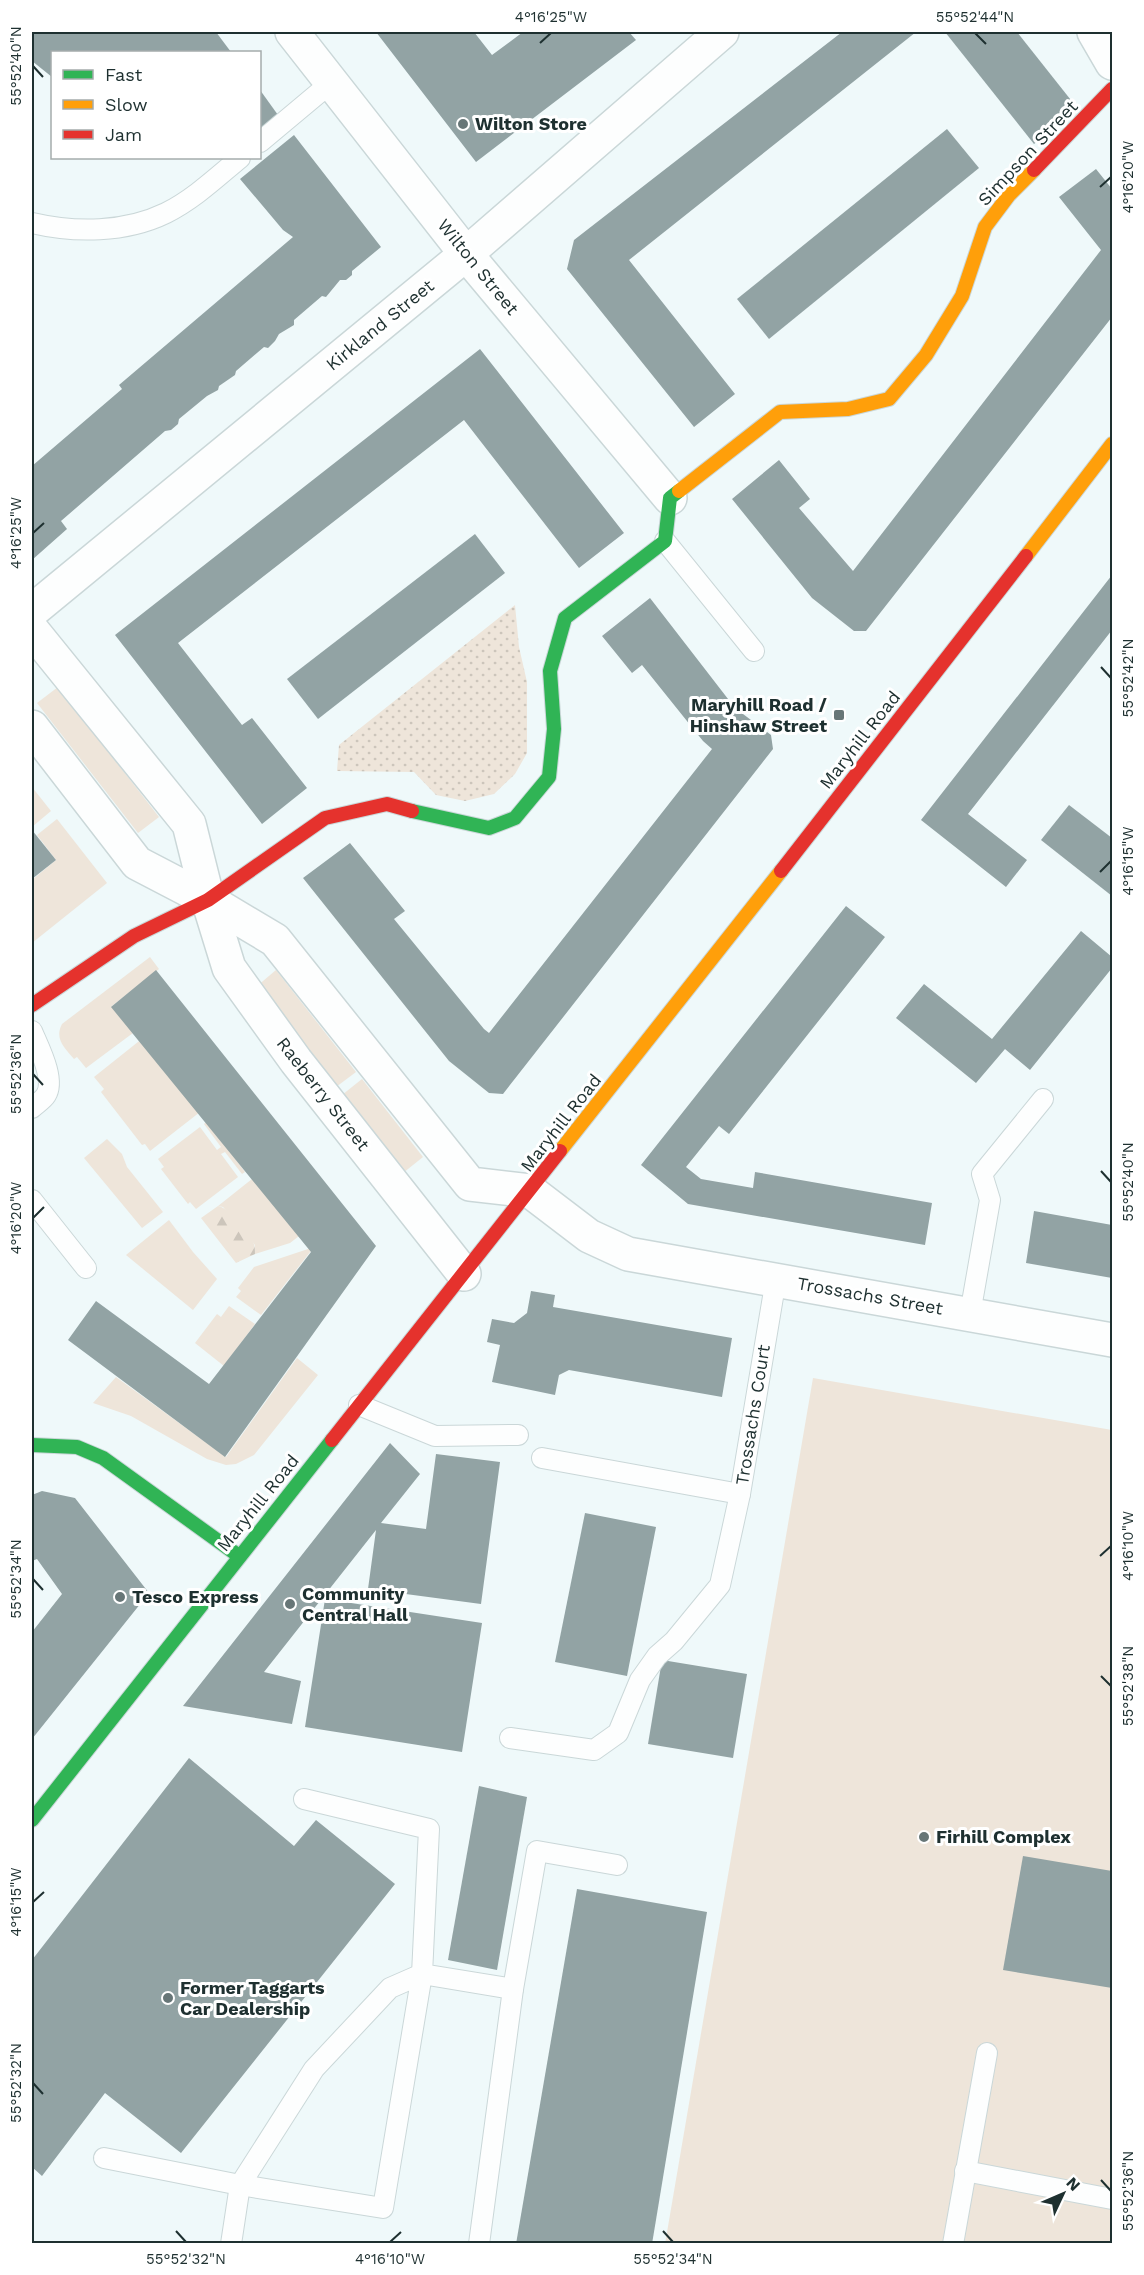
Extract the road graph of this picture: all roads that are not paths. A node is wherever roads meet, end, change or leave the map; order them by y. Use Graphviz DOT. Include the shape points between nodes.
graph roads {
  1 [pos="292,32"];
  2 [pos="722,32"];
  3 [pos="1094,32"];
  4 [pos="1113,63"];
  5 [pos="333,81"];
  6 [pos="1113,89"];
  7 [pos="261,140"];
  8 [pos="239,159"];
  9 [pos="32,223"];
  10 [pos="466,254"];
  11 [pos="1108,459"];
  12 [pos="669,498"];
  13 [pos="665,541"];
  14 [pos="32,611"];
  15 [pos="32,630"];
  16 [pos="754,651"];
  17 [pos="32,727"];
  18 [pos="208,900"];
  19 [pos="32,1005"];
  20 [pos="32,1031"];
  21 [pos="1043,1099"];
  22 [pos="32,1108"];
  23 [pos="530,1191"];
  24 [pos="32,1200"];
  25 [pos="86,1268"];
  26 [pos="464,1274"];
  27 [pos="776,1280"];
  28 [pos="970,1314"];
  29 [pos="1113,1340"];
  30 [pos="359,1405"];
  31 [pos="518,1435"];
  32 [pos="32,1445"];
  33 [pos="542,1458"];
  34 [pos="740,1494"];
  35 [pos="239,1556"];
  36 [pos="510,1738"];
  37 [pos="304,1799"];
  38 [pos="32,1820"];
  39 [pos="617,1865"];
  40 [pos="422,1974"];
  41 [pos="513,1989"];
  42 [pos="987,2054"];
  43 [pos="104,2158"];
  44 [pos="966,2171"];
  45 [pos="240,2185"];
  46 [pos="1113,2199"];
  47 [pos="231,2244"];
  48 [pos="479,2244"];
  49 [pos="953,2244"];
  1 -- 5 [label="street, Wilton Street"];
  2 -- 10 [label="street, Kirkland Street"];
  3 -- 4 [label="street"];
  5 -- 7 [label="lane"];
  5 -- 10 [label="street, Wilton Street"];
  6 -- 12 [label="street, Simpson Street" via="1009,195 985,227 962,296 926,355 888,399 848,409 780,412"];
  8 -- 9 [label="lane" via="166,213 135,224 90,230"];
  10 -- 12 [label="street, Wilton Street"];
  10 -- 14 [label="street, Kirkland Street"];
  11 -- 23 [label="street, Maryhill Road"];
  12 -- 13 [label="street"];
  13 -- 16 [label="lane"];
  13 -- 18 [label="street" via="565,618 550,671 554,729 549,777 514,818 489,828 387,804 325,818"];
  15 -- 18 [label="street, Raeberry Street" via="189,824"];
  17 -- 18 [label="street" via="137,862"];
  18 -- 19 [label="street" via="134,936"];
  18 -- 23 [label="street" via="275,940 470,1184"];
  18 -- 26 [label="street, Raeberry Street" via="228,968 296,1062"];
  20 -- 22 [label="lane" via="50,1082 46,1096"];
  21 -- 28 [label="lane" via="982,1174 990,1200"];
  23 -- 26 [label="street, Maryhill Road"];
  23 -- 27 [label="street, Trossachs Street" via="589,1236 628,1254"];
  24 -- 25 [label="lane"];
  26 -- 30 [label="street, Maryhill Road"];
  27 -- 28 [label="street, Trossachs Street"];
  27 -- 34 [label="lane, Trossachs Court"];
  28 -- 29 [label="street, Trossachs Street"];
  30 -- 31 [label="lane" via="435,1436"];
  30 -- 35 [label="street, Maryhill Road"];
  32 -- 35 [label="street" via="77,1447 103,1458"];
  33 -- 34 [label="lane, Trossachs Court"];
  34 -- 36 [label="lane" via="720,1586 640,1680 618,1733 594,1750"];
  35 -- 38 [label="street, Maryhill Road"];
  37 -- 40 [label="lane" via="429,1829"];
  39 -- 41 [label="lane" via="537,1851"];
  40 -- 41 [label="lane"];
  40 -- 45 [label="lane" via="390,1988 314,2069"];
  40 -- 45 [label="lane" via="383,2208"];
  41 -- 48 [label="lane"];
  42 -- 44 [label="lane"];
  43 -- 45 [label="lane"];
  44 -- 46 [label="lane"];
  44 -- 49 [label="lane"];
  45 -- 47 [label="lane"];
}
